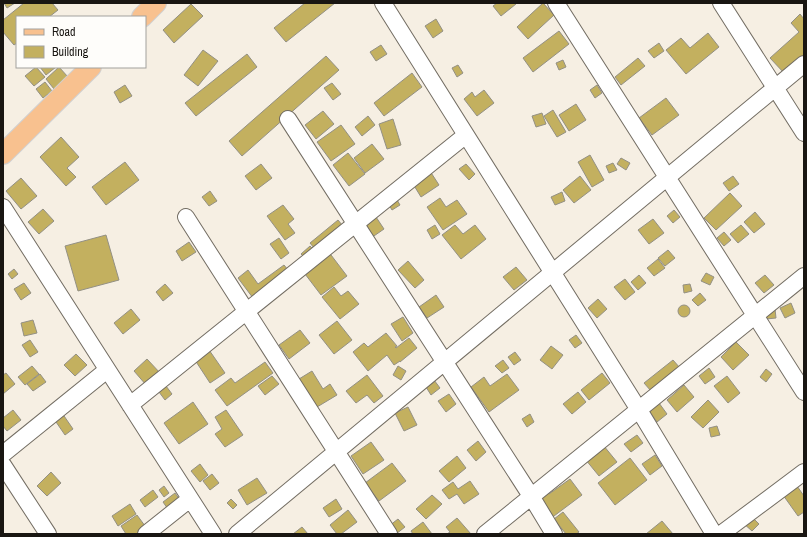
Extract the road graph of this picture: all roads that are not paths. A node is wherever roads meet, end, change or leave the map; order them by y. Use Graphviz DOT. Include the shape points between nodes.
graph roads {
  1 [pos="156,3"];
  2 [pos="383,3"];
  3 [pos="556,3"];
  4 [pos="721,3"];
  5 [pos="143,16"];
  6 [pos="804,64"];
  7 [pos="90,68"];
  8 [pos="775,88"];
  9 [pos="288,119"];
  10 [pos="804,133"];
  11 [pos="466,135"];
  12 [pos="3,154"];
  13 [pos="667,178"];
  14 [pos="3,207"];
  15 [pos="186,217"];
  16 [pos="355,224"];
  17 [pos="552,273"];
  18 [pos="804,276"];
  19 [pos="246,312"];
  20 [pos="755,316"];
  21 [pos="444,362"];
  22 [pos="107,370"];
  23 [pos="804,392"];
  24 [pos="130,405"];
  25 [pos="639,410"];
  26 [pos="336,452"];
  27 [pos="3,454"];
  28 [pos="3,465"];
  29 [pos="804,472"];
  30 [pos="531,496"];
  31 [pos="190,499"];
  32 [pos="48,534"];
  33 [pos="146,534"];
  34 [pos="213,534"];
  35 [pos="237,534"];
  36 [pos="389,534"];
  37 [pos="485,534"];
  38 [pos="554,534"];
  39 [pos="714,534"];
  40 [pos="721,534"];
  1 -- 5 [label="main road"];
  2 -- 11 [label="street"];
  3 -- 13 [label="street"];
  4 -- 8 [label="street"];
  6 -- 8 [label="street"];
  7 -- 12 [label="main road"];
  8 -- 10 [label="street"];
  8 -- 13 [label="street"];
  9 -- 16 [label="street"];
  11 -- 16 [label="street"];
  11 -- 17 [label="street"];
  13 -- 17 [label="street"];
  13 -- 20 [label="street"];
  14 -- 22 [label="street"];
  15 -- 19 [label="street"];
  16 -- 19 [label="street"];
  16 -- 21 [label="street"];
  17 -- 21 [label="street"];
  17 -- 25 [label="street"];
  18 -- 20 [label="street"];
  19 -- 24 [label="street"];
  19 -- 26 [label="street"];
  20 -- 23 [label="street"];
  20 -- 25 [label="street"];
  21 -- 26 [label="street"];
  21 -- 30 [label="street"];
  22 -- 24 [label="street"];
  22 -- 27 [label="street"];
  24 -- 31 [label="street"];
  25 -- 30 [label="street"];
  25 -- 39 [label="street"];
  26 -- 35 [label="street"];
  26 -- 36 [label="street"];
  28 -- 32 [label="street"];
  29 -- 40 [label="street"];
  30 -- 37 [label="street"];
  30 -- 38 [label="street"];
  31 -- 33 [label="street"];
  31 -- 34 [label="street"];
}
